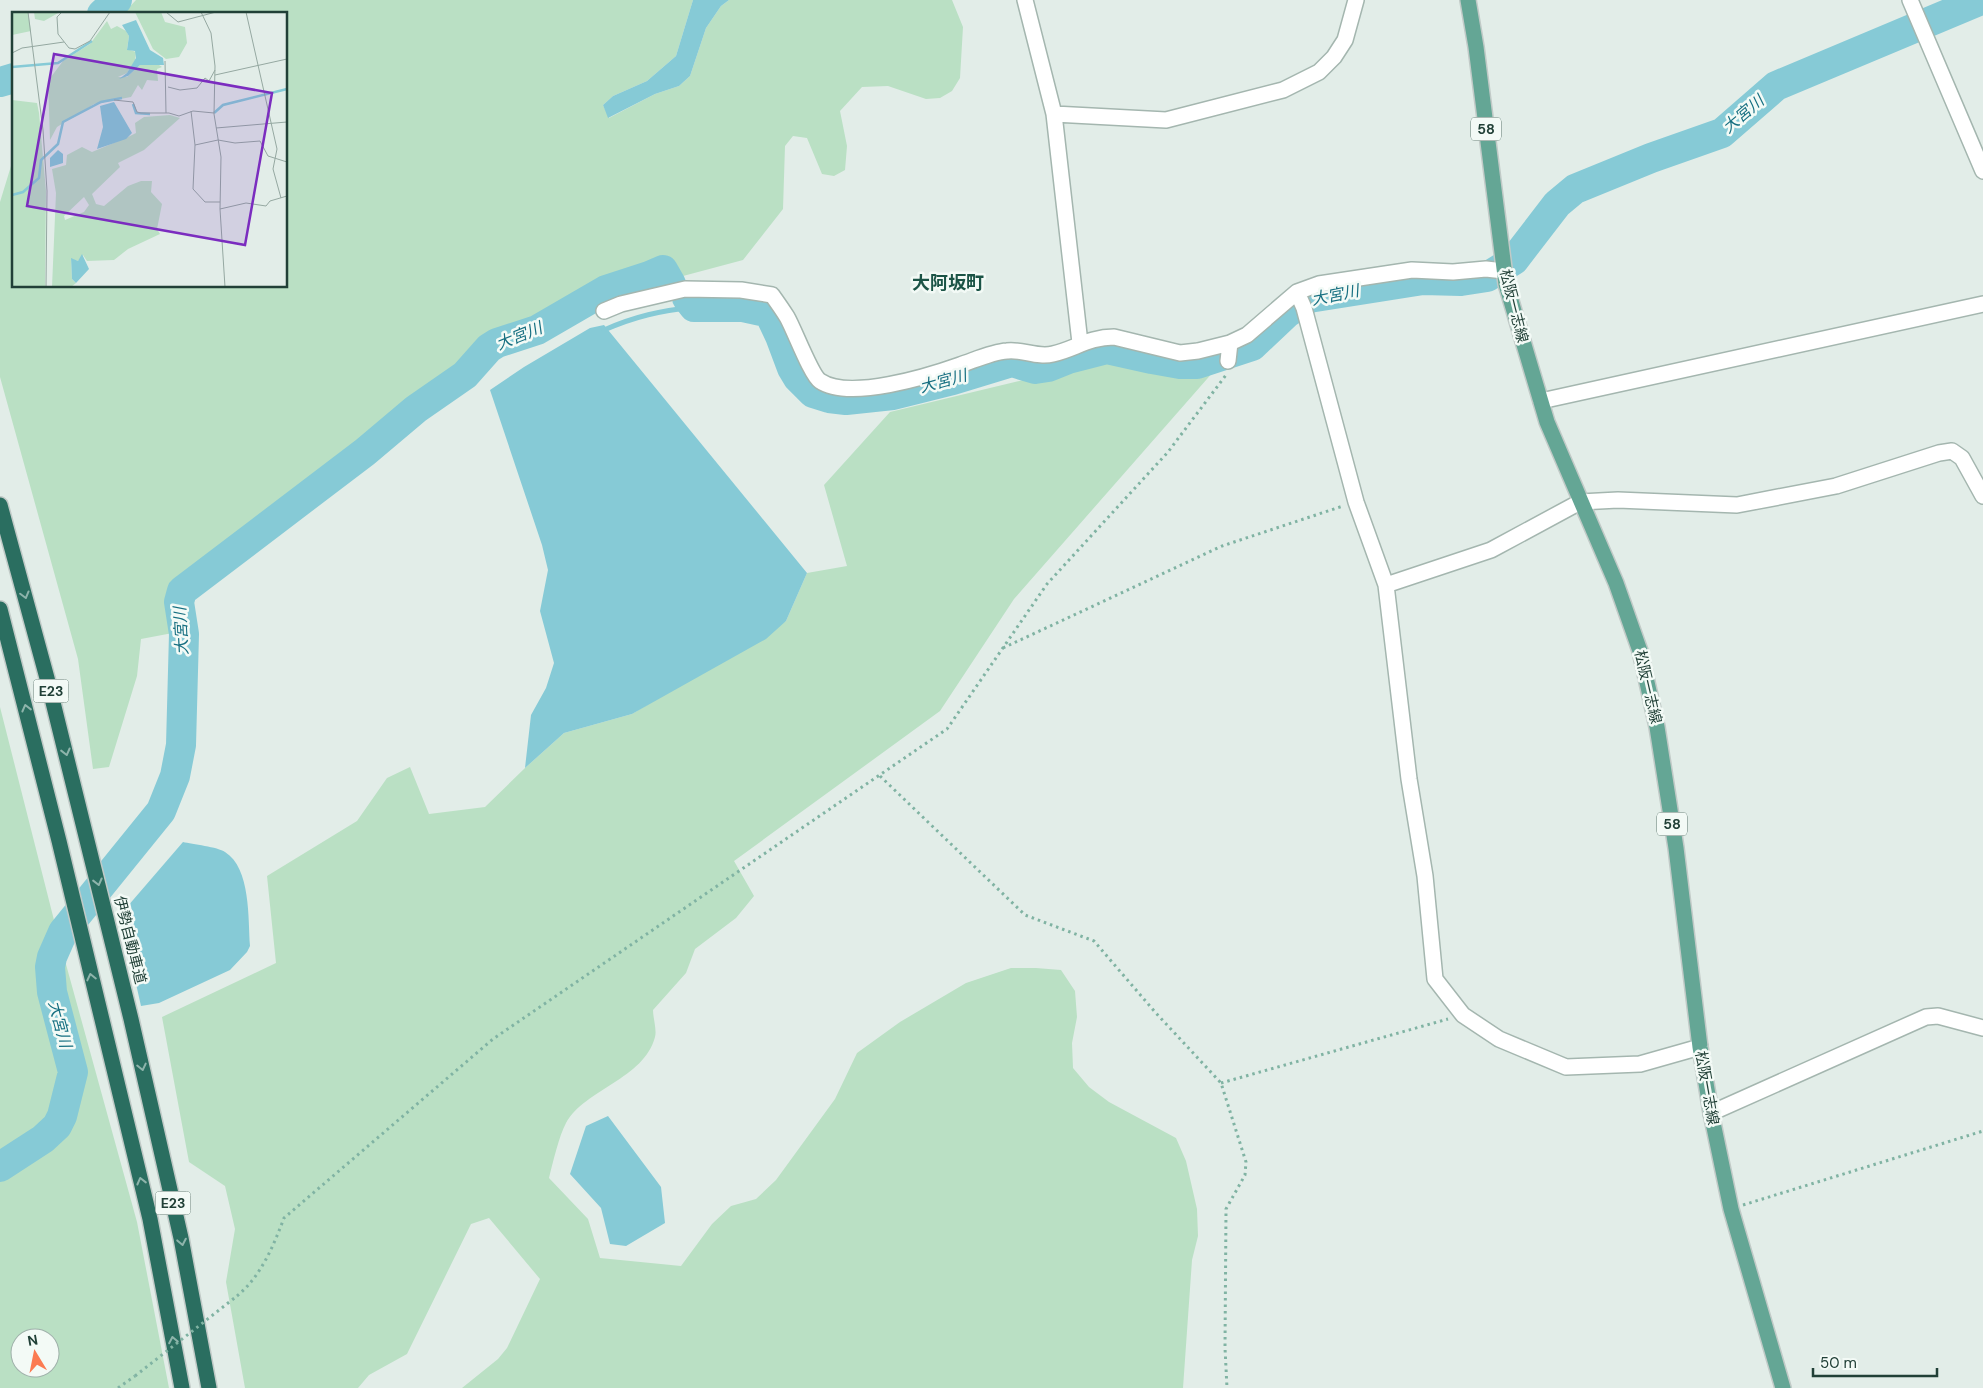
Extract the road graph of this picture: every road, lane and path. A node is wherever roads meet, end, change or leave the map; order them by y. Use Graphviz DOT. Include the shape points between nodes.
graph roads {
  1 [pos="1025,0"];
  2 [pos="1356,0"];
  3 [pos="1468,0"];
  4 [pos="1910,0"];
  5 [pos="1054,114"];
  6 [pos="1983,171"];
  7 [pos="1504,268"];
  8 [pos="1297,292"];
  9 [pos="1983,304"];
  10 [pos="604,311"];
  11 [pos="1080,343"];
  12 [pos="1230,344"];
  13 [pos="1228,361"];
  14 [pos="1541,401"];
  15 [pos="1983,496"];
  16 [pos="1356,502"];
  17 [pos="1580,502"];
  18 [pos="0,505"];
  19 [pos="1386,585"];
  20 [pos="0,609"];
  21 [pos="1003,648"];
  22 [pos="880,776"];
  23 [pos="1463,1014"];
  24 [pos="1983,1028"];
  25 [pos="1700,1047"];
  26 [pos="1221,1083"];
  27 [pos="1711,1113"];
  28 [pos="1983,1131"];
  29 [pos="1731,1209"];
  30 [pos="118,1388"];
  31 [pos="182,1388"];
  32 [pos="209,1388"];
  33 [pos="1227,1388"];
  34 [pos="1783,1388"];
  1 -- 5 [label="street"];
  2 -- 5 [label="street" via="1345,40 1334,57 1319,72 1283,90 1166,120"];
  3 -- 7 [label="main road, 松阪一志線 / 58"];
  4 -- 6 [label="street"];
  5 -- 11 [label="street"];
  7 -- 8 [label="street" via="1454,272 1412,270 1319,284"];
  7 -- 14 [label="main road, 松阪一志線 / 58"];
  8 -- 12 [label="street" via="1247,335"];
  8 -- 16 [label="street"];
  9 -- 14 [label="street"];
  10 -- 11 [label="street" via="685,289 741,290 772,295 787,317 818,380 834,387 856,389 944,371 1006,350 1044,355"];
  11 -- 12 [label="street" via="1114,337 1180,353"];
  12 -- 13 [label="street"];
  13 -- 21 [label="path" via="1226,375 1168,452 1047,584"];
  14 -- 17 [label="main road, 松阪一志線 / 58"];
  15 -- 17 [label="street" via="1962,458 1952,452 1939,453 1836,486 1737,505 1618,500"];
  16 -- 19 [label="street"];
  16 -- 21 [label="path" via="1222,546"];
  17 -- 19 [label="street" via="1491,550"];
  17 -- 25 [label="main road, 松阪一志線 / 58" via="1616,583 1640,651 1657,727 1676,848"];
  18 -- 32 [label="highway, 伊勢自動車道 / E23, one-way" via="131,1019 181,1238"];
  19 -- 23 [label="street" via="1409,779 1425,876 1435,980"];
  31 -- 20 [label="highway, E23, one-way" via="150,1219"];
  21 -- 22 [label="path" via="947,729"];
  22 -- 26 [label="path" via="1025,914 1094,941"];
  22 -- 30 [label="path, bridge" via="493,1039 284,1218 272,1249 249,1286"];
  23 -- 25 [label="street" via="1499,1038 1566,1067 1640,1064"];
  23 -- 26 [label="path"];
  24 -- 27 [label="street" via="1938,1016 1926,1017"];
  25 -- 27 [label="main road, 松阪一志線 / 58"];
  26 -- 33 [label="path" via="1246,1162 1246,1175 1226,1209"];
  27 -- 29 [label="main road, 松阪一志線 / 58"];
  28 -- 29 [label="path"];
  29 -- 34 [label="main road, 松阪一志線 / 58"];
}
